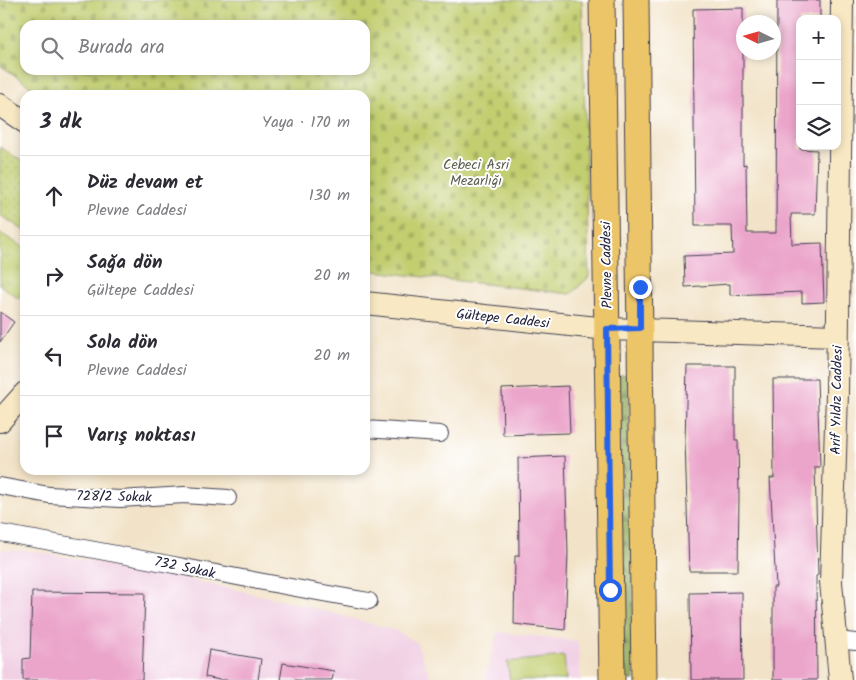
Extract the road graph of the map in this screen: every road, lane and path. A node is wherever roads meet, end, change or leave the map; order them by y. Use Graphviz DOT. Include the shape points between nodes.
graph roads {
  1 [pos="602,0"];
  2 [pos="636,0"];
  3 [pos="842,0"];
  4 [pos="0,105"];
  5 [pos="20,119"];
  6 [pos="370,304"];
  7 [pos="640,328"];
  8 [pos="607,329"];
  9 [pos="837,336"];
  10 [pos="20,398"];
  11 [pos="1,417"];
  12 [pos="370,429"];
  13 [pos="440,434"];
  14 [pos="0,486"];
  15 [pos="228,498"];
  16 [pos="0,533"];
  17 [pos="369,601"];
  18 [pos="846,641"];
  19 [pos="612,680"];
  20 [pos="644,680"];
  21 [pos="840,680"];
  1 -- 8 [label="main road, Plevne Caddesi"];
  2 -- 7 [label="main road"];
  3 -- 9 [label="main road, Arif Yıldız Caddesi"];
  4 -- 5 [label="main road"];
  6 -- 8 [label="main road, Gültepe Caddesi"];
  7 -- 8 [label="main road, Gültepe Caddesi"];
  7 -- 9 [label="main road, Gültepe Caddesi"];
  7 -- 20 [label="main road"];
  8 -- 19 [label="main road, Plevne Caddesi"];
  9 -- 18 [label="main road, Arif Yıldız Caddesi" via="831,582"];
  10 -- 11 [label="main road"];
  12 -- 13 [label="street"];
  14 -- 15 [label="street, 728/2 Sokak" via="49,495 120,499 184,495"];
  16 -- 17 [label="street, 732 Sokak"];
  18 -- 21 [label="main road, Arif Yıldız Caddesi"];
}
